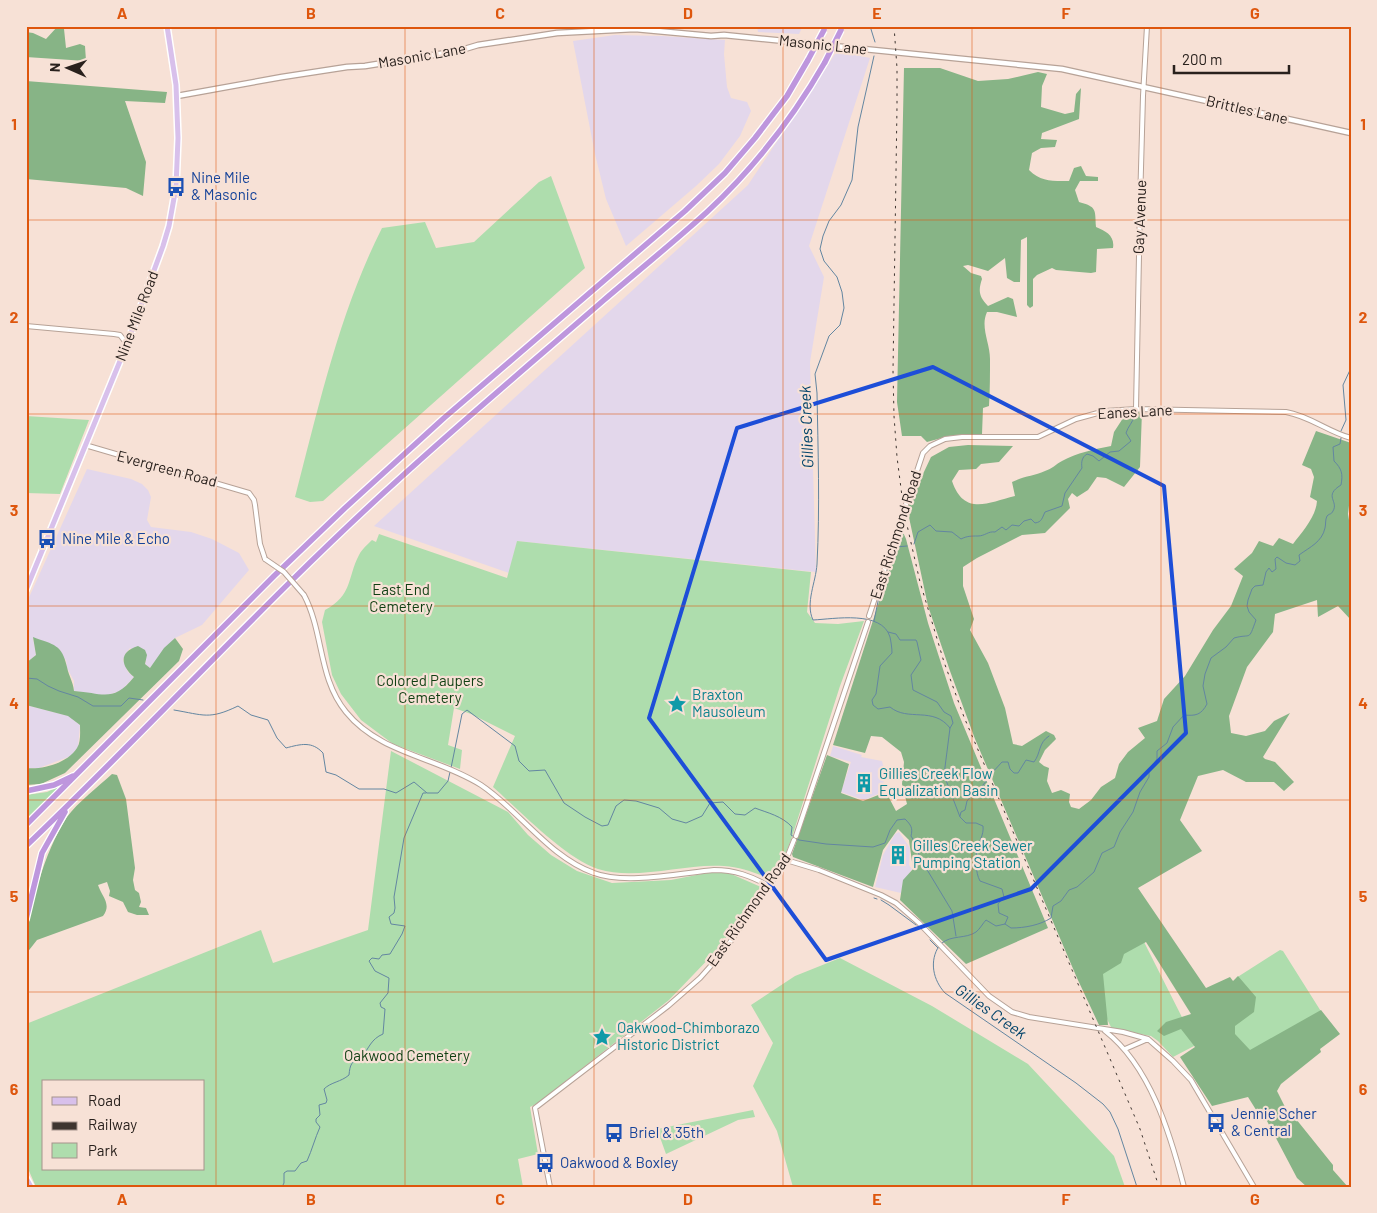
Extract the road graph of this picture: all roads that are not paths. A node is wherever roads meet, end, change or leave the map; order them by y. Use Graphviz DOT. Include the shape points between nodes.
graph roads {
  1 [pos="167,26"];
  2 [pos="1147,26"];
  3 [pos="825,28"];
  4 [pos="842,28"];
  5 [pos="1144,87"];
  6 [pos="177,96"];
  7 [pos="1351,133"];
  8 [pos="26,326"];
  9 [pos="127,344"];
  10 [pos="1136,409"];
  11 [pos="1351,438"];
  12 [pos="85,445"];
  13 [pos="923,453"];
  14 [pos="26,590"];
  15 [pos="870,616"];
  16 [pos="868,622"];
  17 [pos="77,774"];
  18 [pos="26,791"];
  19 [pos="71,803"];
  20 [pos="26,825"];
  21 [pos="26,846"];
  22 [pos="786,860"];
  23 [pos="769,886"];
  24 [pos="26,920"];
  25 [pos="1104,1030"];
  26 [pos="1148,1039"];
  27 [pos="1125,1049"];
  28 [pos="26,1178"];
  29 [pos="31,1187"];
  30 [pos="550,1187"];
  31 [pos="1184,1187"];
  32 [pos="1254,1187"];
  1 -- 6 [label="main road, Nine Mile Road"];
  2 -- 5 [label="street, Gay Avenue"];
  3 -- 17 [label="highway, bridge" via="787,96 725,173 345,508"];
  4 -- 19 [label="highway, bridge" via="825,62 778,134 713,205 358,516"];
  5 -- 6 [label="main road, Masonic Lane" via="1062,69 635,29 512,40"];
  5 -- 7 [label="main road, Brittles Lane"];
  5 -- 10 [label="street, Gay Avenue"];
  6 -- 9 [label="main road, Nine Mile Road" via="176,180 169,226"];
  8 -- 9 [label="street" via="120,335"];
  9 -- 12 [label="main road, Nine Mile Road"];
  10 -- 11 [label="street, Eanes Lane" via="1286,412"];
  10 -- 13 [label="street, Eanes Lane" via="1093,413 1038,437 944,439"];
  12 -- 14 [label="main road, Nine Mile Road"];
  12 -- 23 [label="street, Evergreen Road, bridge" via="248,493 254,500 265,559 284,572 304,596 312,611 324,666 335,695 355,722 374,738 453,770 487,790 556,850 594,874 622,878 722,870 743,874"];
  13 -- 15 [label="street, East Richmond Road"];
  16 -- 22 [label="street, East Richmond Road"];
  17 -- 18 [label="highway" via="54,786"];
  17 -- 20 [label="highway"];
  19 -- 21 [label="highway"];
  19 -- 24 [label="highway" via="42,853"];
  22 -- 23 [label="street, East Richmond Road"];
  22 -- 25 [label="street" via="889,899 911,915 989,996 1007,1009 1029,1017"];
  23 -- 30 [label="street, East Richmond Road" via="724,951 684,993 535,1108"];
  25 -- 26 [label="street"];
  25 -- 27 [label="street"];
  26 -- 27 [label="street"];
  26 -- 32 [label="street" via="1191,1080"];
  27 -- 31 [label="street" via="1152,1094"];
  28 -- 29 [label="main road"];
}
